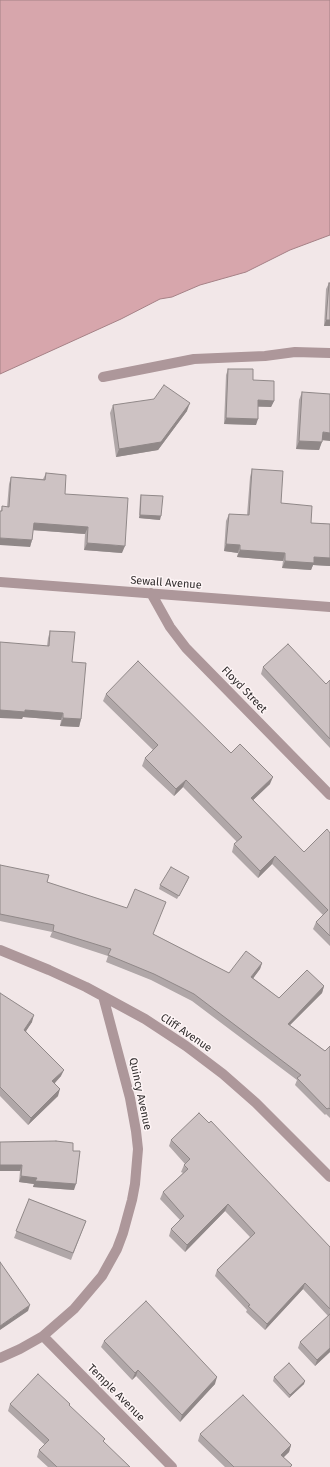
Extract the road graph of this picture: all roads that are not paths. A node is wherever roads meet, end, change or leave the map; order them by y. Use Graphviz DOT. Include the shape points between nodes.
graph roads {
  1 [pos="330,353"];
  2 [pos="102,377"];
  3 [pos="0,582"];
  4 [pos="151,594"];
  5 [pos="330,607"];
  6 [pos="330,795"];
  7 [pos="0,950"];
  8 [pos="103,996"];
  9 [pos="330,1177"];
  10 [pos="43,1336"];
  11 [pos="0,1358"];
  12 [pos="172,1467"];
  1 -- 2 [label="street" via="295,352 194,359"];
  3 -- 4 [label="street, Sewall Avenue"];
  4 -- 5 [label="street, Sewall Avenue"];
  4 -- 6 [label="street, Floyd Street" via="170,627 186,648"];
  7 -- 8 [label="street, Cliff Avenue" via="62,975"];
  8 -- 9 [label="street, Cliff Avenue" via="145,1019 223,1074 273,1119"];
  8 -- 10 [label="street, Quincy Avenue" via="130,1098 136,1131 137,1167 132,1200 117,1249 102,1276 74,1309"];
  10 -- 11 [label="street, Quincy Avenue"];
  10 -- 12 [label="street, Temple Avenue"];
}
